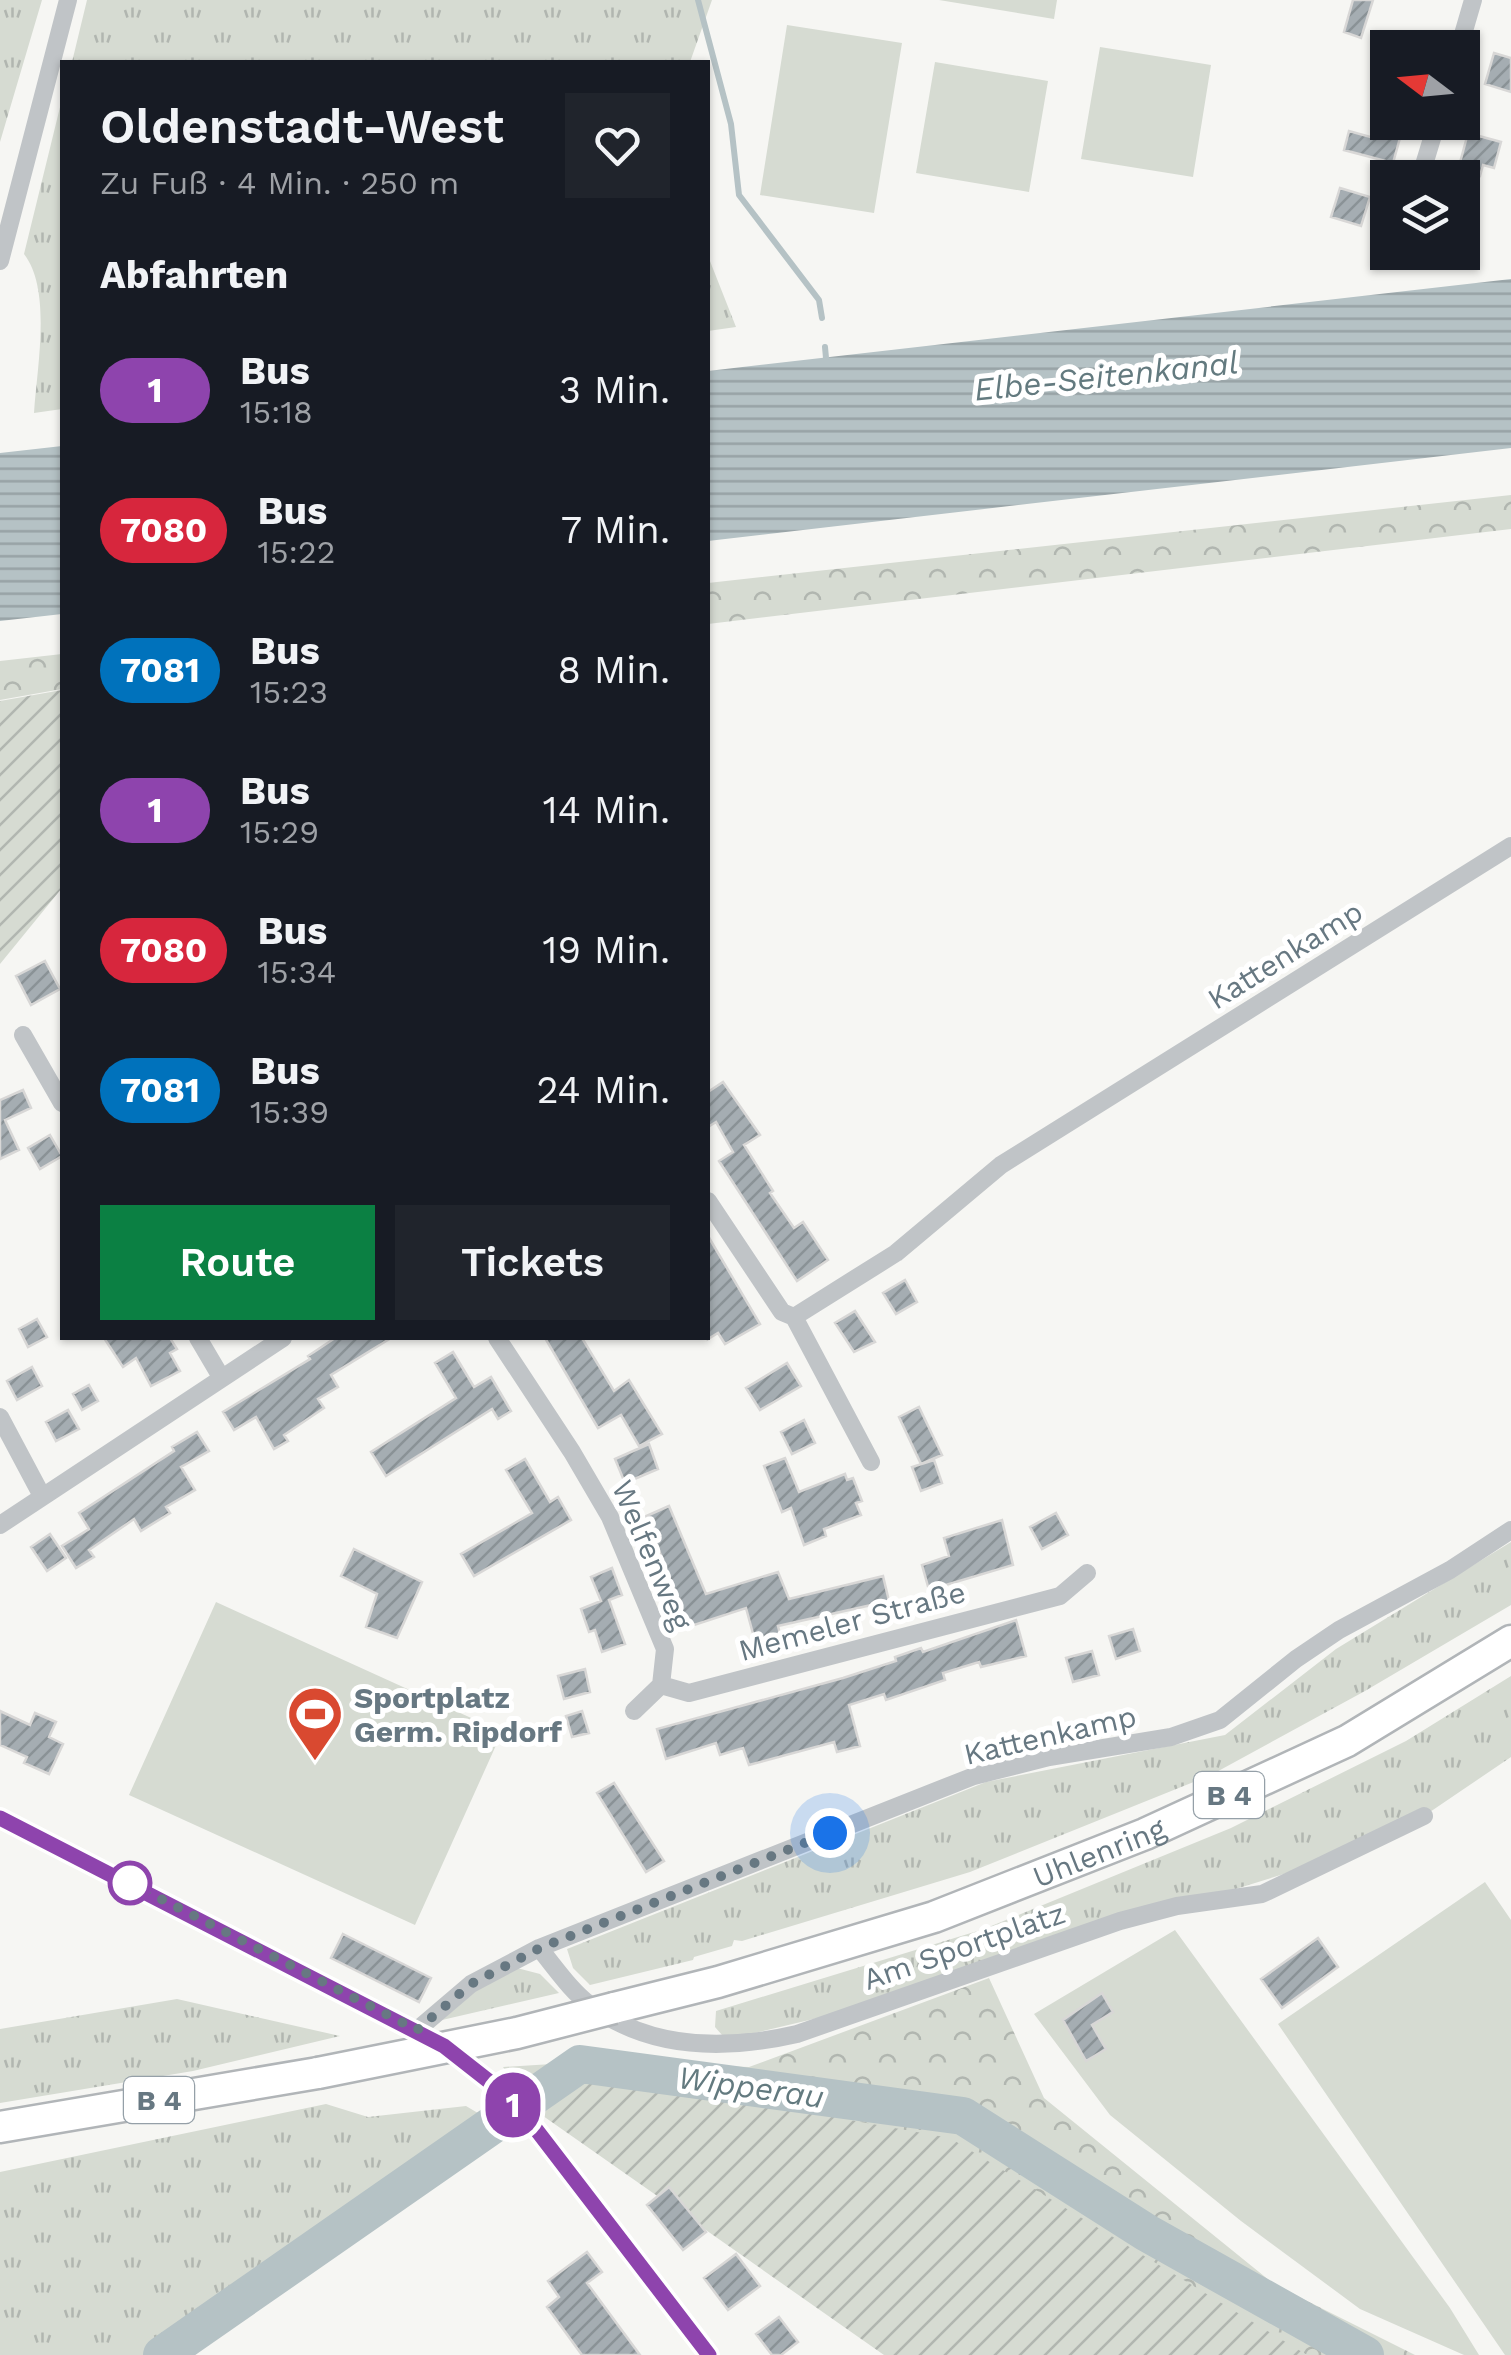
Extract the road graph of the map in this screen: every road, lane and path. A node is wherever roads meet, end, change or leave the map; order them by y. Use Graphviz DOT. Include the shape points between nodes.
graph roads {
  1 [pos="68,0"];
  2 [pos="1473,0"];
  3 [pos="1464,30"];
  4 [pos="0,261"];
  5 [pos="1511,846"];
  6 [pos="23,1036"];
  7 [pos="60,1100"];
  8 [pos="710,1204"];
  9 [pos="794,1317"];
  10 [pos="199,1340"];
  11 [pos="280,1340"];
  12 [pos="498,1340"];
  13 [pos="221,1377"];
  14 [pos="0,1417"];
  15 [pos="871,1462"];
  16 [pos="42,1496"];
  17 [pos="0,1525"];
  18 [pos="1511,1530"];
  19 [pos="1087,1573"];
  20 [pos="1511,1641"];
  21 [pos="661,1685"];
  22 [pos="634,1711"];
  23 [pos="1424,1816"];
  24 [pos="0,1818"];
  25 [pos="540,1948"];
  26 [pos="417,2030"];
  27 [pos="0,2126"];
  28 [pos="709,2355"];
  1 -- 4 [label="street"];
  2 -- 3 [label="street"];
  5 -- 9 [label="street, Kattenkamp" via="1001,1165 896,1253"];
  6 -- 7 [label="street"];
  8 -- 9 [label="street" via="782,1312"];
  9 -- 15 [label="street"];
  10 -- 13 [label="street"];
  11 -- 13 [label="street"];
  12 -- 21 [label="street, Welfenweg" via="610,1517 665,1649"];
  13 -- 16 [label="street"];
  14 -- 16 [label="street"];
  16 -- 17 [label="street"];
  18 -- 25 [label="street, Kattenkamp" via="1339,1630 1211,1724 974,1776"];
  19 -- 21 [label="street, Memeler Straße" via="1060,1596 689,1694"];
  20 -- 27 [label="highway, Uhlenring / B 4, bridge" via="1347,1741 1145,1834 934,1916 718,1982 517,2033"];
  21 -- 22 [label="street"];
  23 -- 25 [label="street, Am Sportplatz" via="1262,1894 1120,1920 766,2042 704,2044 613,2020 588,2003"];
  24 -- 26 [label="street"];
  25 -- 26 [label="street, Kattenkamp" via="471,1984"];
  26 -- 28 [label="street" via="529,2121"];
}
